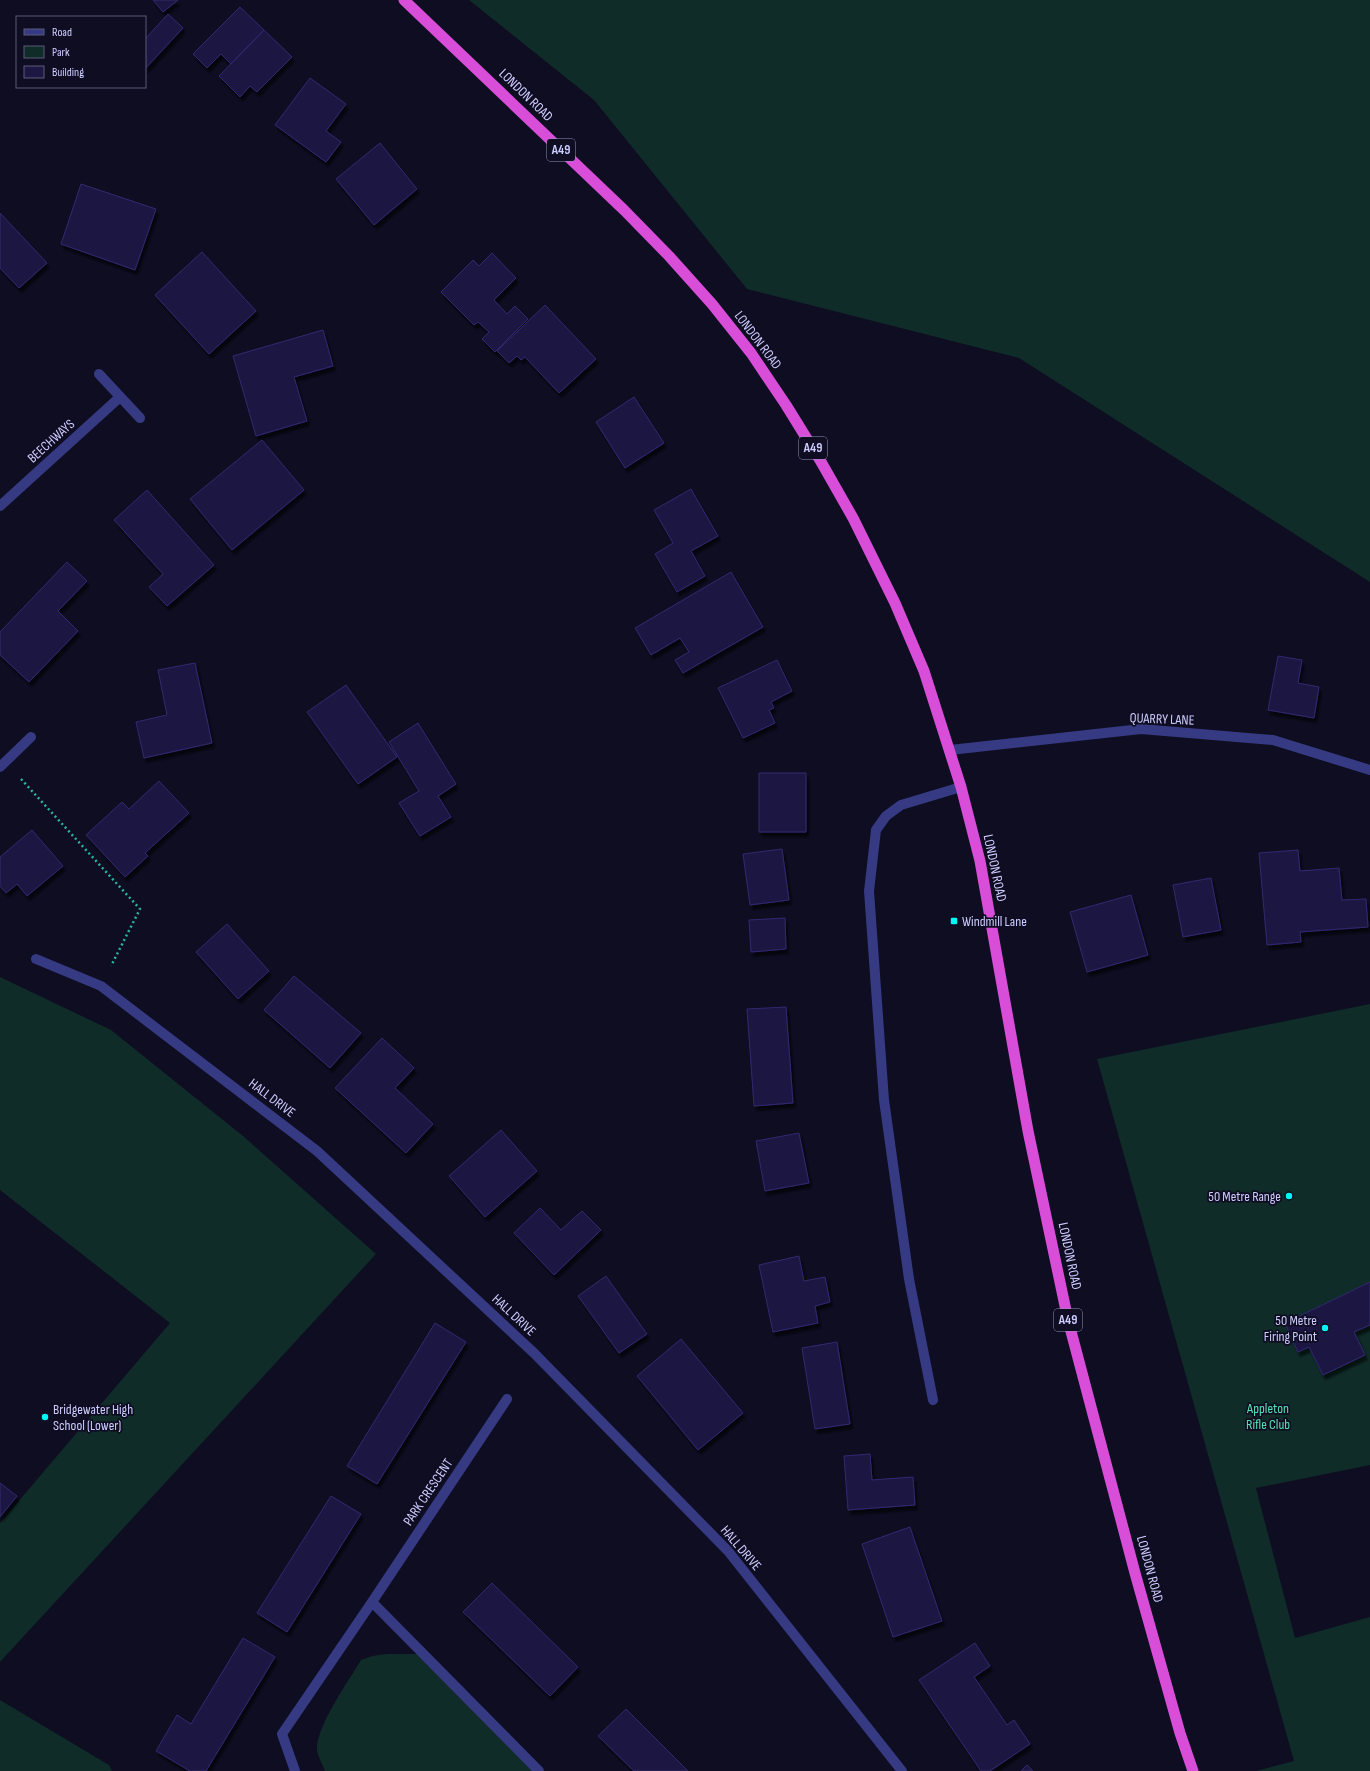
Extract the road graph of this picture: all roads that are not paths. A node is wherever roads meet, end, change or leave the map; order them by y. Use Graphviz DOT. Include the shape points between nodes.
graph roads {
  1 [pos="404,0"];
  2 [pos="99,374"];
  3 [pos="120,397"];
  4 [pos="140,418"];
  5 [pos="0,506"];
  6 [pos="31,737"];
  7 [pos="950,750"];
  8 [pos="2,762"];
  9 [pos="1370,770"];
  10 [pos="961,787"];
  11 [pos="36,958"];
  12 [pos="507,1399"];
  13 [pos="933,1400"];
  14 [pos="372,1602"];
  15 [pos="295,1771"];
  16 [pos="539,1771"];
  17 [pos="902,1771"];
  18 [pos="1193,1771"];
  1 -- 7 [label="highway, LONDON ROAD / A49" via="664,251 712,304 751,353 820,460 853,518 924,671"];
  2 -- 3 [label="street"];
  3 -- 4 [label="street"];
  3 -- 5 [label="street, BEECHWAYS"];
  6 -- 8 [label="street"];
  7 -- 9 [label="street, QUARRY LANE" via="1141,729 1273,740"];
  7 -- 10 [label="highway, LONDON ROAD / A49"];
  10 -- 13 [label="street" via="901,805 886,816 876,830 869,891 884,1100 910,1279"];
  10 -- 18 [label="highway, LONDON ROAD / A49" via="980,861 1028,1131 1068,1320 1135,1573"];
  11 -- 17 [label="street, HALL DRIVE" via="101,986 317,1151 534,1353 728,1551"];
  12 -- 14 [label="street, PARK CRESCENT"];
  14 -- 15 [label="street, PARK CRESCENT" via="282,1734"];
  14 -- 16 [label="street"];
}
